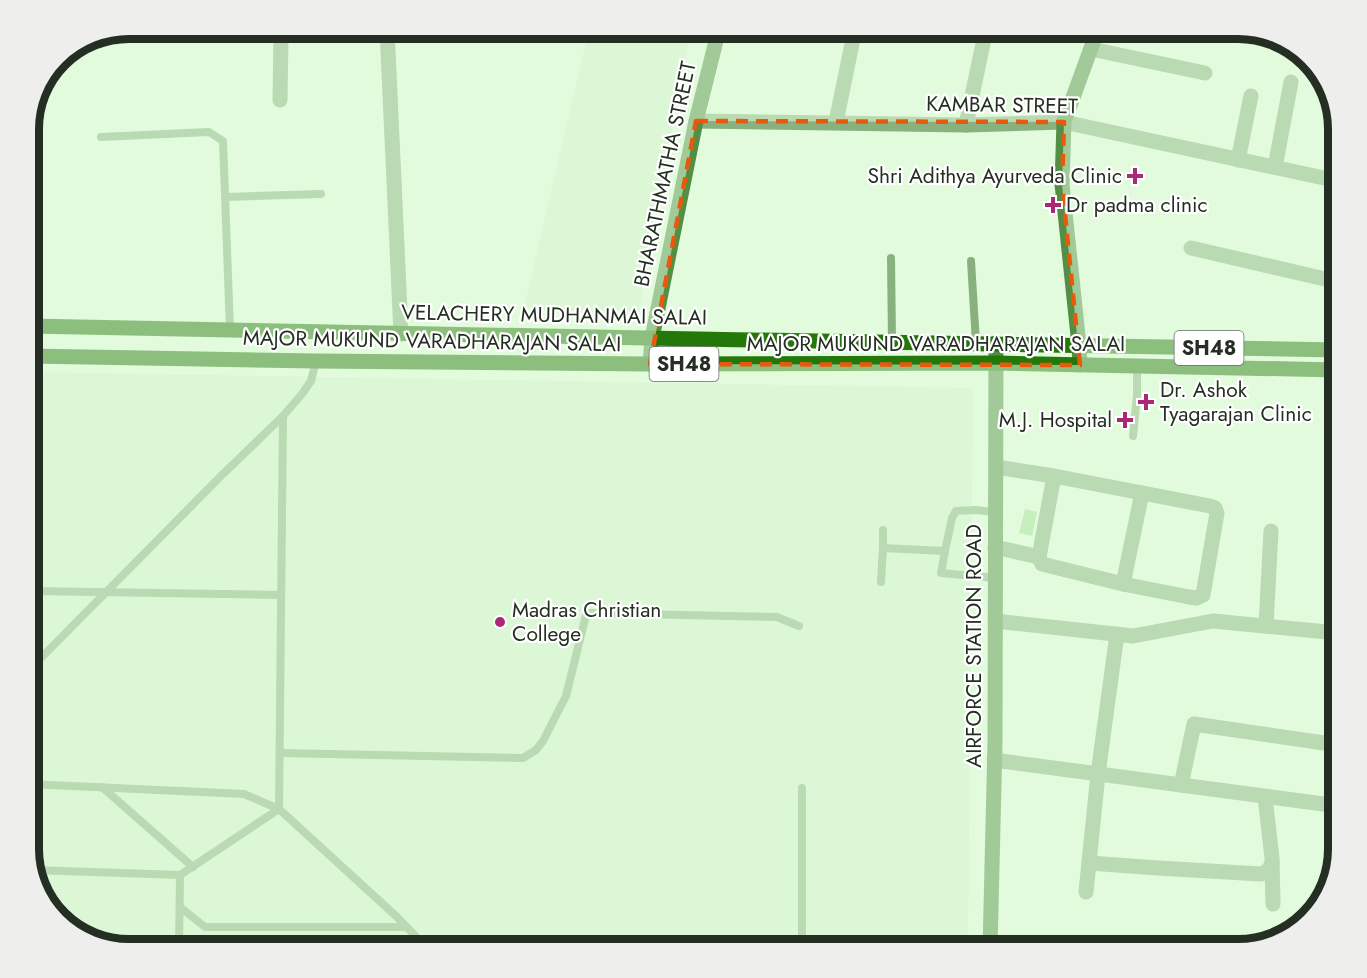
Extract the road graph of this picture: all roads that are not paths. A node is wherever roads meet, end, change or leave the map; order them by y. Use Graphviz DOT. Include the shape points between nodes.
graph roads {
  1 [pos="281,39"];
  2 [pos="387,39"];
  3 [pos="716,39"];
  4 [pos="853,39"];
  5 [pos="984,39"];
  6 [pos="1094,39"];
  7 [pos="1091,49"];
  8 [pos="1205,72"];
  9 [pos="1290,82"];
  10 [pos="1251,96"];
  11 [pos="280,100"];
  12 [pos="696,121"];
  13 [pos="836,122"];
  14 [pos="1064,122"];
  15 [pos="966,125"];
  16 [pos="101,137"];
  17 [pos="1238,160"];
  18 [pos="1275,167"];
  19 [pos="1328,179"];
  20 [pos="321,194"];
  21 [pos="225,197"];
  22 [pos="1191,248"];
  23 [pos="891,258"];
  24 [pos="971,261"];
  25 [pos="1328,280"];
  26 [pos="39,326"];
  27 [pos="230,330"];
  28 [pos="400,334"];
  29 [pos="652,338"];
  30 [pos="892,342"];
  31 [pos="976,343"];
  32 [pos="996,343"];
  33 [pos="1079,345"];
  34 [pos="1328,350"];
  35 [pos="39,356"];
  36 [pos="316,361"];
  37 [pos="996,363"];
  38 [pos="650,364"];
  39 [pos="1080,365"];
  40 [pos="1137,366"];
  41 [pos="1328,370"];
  42 [pos="283,416"];
  43 [pos="1133,436"];
  44 [pos="996,467"];
  45 [pos="1054,476"];
  46 [pos="1142,493"];
  47 [pos="996,512"];
  48 [pos="883,530"];
  49 [pos="1270,531"];
  50 [pos="996,547"];
  51 [pos="883,548"];
  52 [pos="945,551"];
  53 [pos="1039,556"];
  54 [pos="995,578"];
  55 [pos="881,582"];
  56 [pos="1123,584"];
  57 [pos="39,591"];
  58 [pos="107,591"];
  59 [pos="281,595"];
  60 [pos="995,621"];
  61 [pos="799,626"];
  62 [pos="1266,626"];
  63 [pos="1328,632"];
  64 [pos="1117,634"];
  65 [pos="39,660"];
  66 [pos="1328,744"];
  67 [pos="280,753"];
  68 [pos="994,760"];
  69 [pos="1098,774"];
  70 [pos="39,785"];
  71 [pos="1181,785"];
  72 [pos="102,788"];
  73 [pos="802,788"];
  74 [pos="1265,796"];
  75 [pos="1328,805"];
  76 [pos="279,809"];
  77 [pos="1089,863"];
  78 [pos="1272,864"];
  79 [pos="193,867"];
  80 [pos="42,870"];
  81 [pos="180,875"];
  82 [pos="1086,892"];
  83 [pos="1273,904"];
  84 [pos="180,907"];
  85 [pos="406,927"];
  86 [pos="179,939"];
  87 [pos="417,939"];
  88 [pos="802,939"];
  89 [pos="990,939"];
  1 -- 11 [label="street"];
  2 -- 28 [label="street"];
  3 -- 12 [label="street, BHARATHMATHA STREET"];
  4 -- 13 [label="street"];
  5 -- 15 [label="street"];
  6 -- 7 [label="street"];
  7 -- 8 [label="street"];
  7 -- 14 [label="street"];
  9 -- 18 [label="street"];
  10 -- 17 [label="street"];
  12 -- 13 [label="street, KAMBAR STREET"];
  12 -- 29 [label="street, BHARATHMATHA STREET"];
  13 -- 15 [label="street, KAMBAR STREET"];
  14 -- 15 [label="street, KAMBAR STREET"];
  14 -- 17 [label="street, KAMBAR STREET"];
  14 -- 33 [label="street" via="1062,184"];
  16 -- 21 [label="lane" via="209,132 223,141"];
  17 -- 18 [label="street, KAMBAR STREET"];
  18 -- 19 [label="street, KAMBAR STREET"];
  20 -- 21 [label="lane"];
  21 -- 27 [label="lane"];
  22 -- 25 [label="street"];
  23 -- 30 [label="lane"];
  24 -- 31 [label="lane"];
  26 -- 27 [label="main road, VELACHERY MUDHANMAI SALAI / SH48"];
  27 -- 28 [label="main road, VELACHERY MUDHANMAI SALAI / SH48"];
  28 -- 29 [label="main road, VELACHERY MUDHANMAI SALAI / SH48"];
  29 -- 30 [label="main road, VELACHERY MUDHANMAI SALAI / SH48"];
  29 -- 38 [label="street, BHARATHMATHA STREET"];
  30 -- 31 [label="main road, VELACHERY MUDHANMAI SALAI / SH48"];
  31 -- 32 [label="main road, VELACHERY MUDHANMAI SALAI / SH48"];
  32 -- 33 [label="main road, VELACHERY MUDHANMAI SALAI / SH48"];
  32 -- 37 [label="street, AIRFORCE STATION ROAD"];
  33 -- 34 [label="main road, MAJOR MUKUND VARADHARAJAN SALAI / SH48"];
  33 -- 39 [label="street"];
  35 -- 36 [label="main road, MAJOR MUKUND VARADHARAJAN SALAI / SH48"];
  36 -- 38 [label="main road, MAJOR MUKUND VARADHARAJAN SALAI / SH48"];
  36 -- 42 [label="lane" via="311,381"];
  37 -- 38 [label="main road, MAJOR MUKUND VARADHARAJAN SALAI / SH48"];
  37 -- 39 [label="main road, MAJOR MUKUND VARADHARAJAN SALAI / SH48"];
  37 -- 44 [label="street, AIRFORCE STATION ROAD"];
  39 -- 40 [label="main road, MAJOR MUKUND VARADHARAJAN SALAI / SH48"];
  40 -- 41 [label="main road, MAJOR MUKUND VARADHARAJAN SALAI / SH48"];
  40 -- 43 [label="lane"];
  42 -- 58 [label="lane"];
  42 -- 59 [label="lane"];
  44 -- 45 [label="street"];
  44 -- 47 [label="street, AIRFORCE STATION ROAD"];
  45 -- 46 [label="street"];
  45 -- 53 [label="street"];
  46 -- 56 [label="street"];
  46 -- 56 [label="street" via="1215,508 1203,595 1189,597"];
  47 -- 50 [label="street, AIRFORCE STATION ROAD"];
  47 -- 52 [label="lane" via="956,511"];
  48 -- 51 [label="lane"];
  49 -- 62 [label="street"];
  50 -- 53 [label="street"];
  50 -- 54 [label="street, AIRFORCE STATION ROAD"];
  51 -- 52 [label="lane"];
  51 -- 55 [label="lane"];
  52 -- 54 [label="lane" via="941,573"];
  53 -- 56 [label="street" via="1042,564"];
  54 -- 60 [label="street, AIRFORCE STATION ROAD"];
  57 -- 58 [label="lane"];
  58 -- 59 [label="lane"];
  58 -- 65 [label="lane"];
  59 -- 67 [label="lane"];
  60 -- 64 [label="street"];
  60 -- 68 [label="street, AIRFORCE STATION ROAD"];
  61 -- 67 [label="lane" via="777,617 589,613 566,696 543,741 523,758"];
  62 -- 63 [label="street"];
  62 -- 64 [label="street" via="1213,621 1133,636"];
  64 -- 69 [label="street"];
  66 -- 71 [label="street" via="1194,724"];
  67 -- 76 [label="lane"];
  68 -- 69 [label="street"];
  68 -- 89 [label="street, AIRFORCE STATION ROAD"];
  69 -- 71 [label="street"];
  69 -- 77 [label="street"];
  70 -- 72 [label="lane"];
  71 -- 74 [label="street"];
  72 -- 76 [label="lane" via="244,794"];
  72 -- 79 [label="lane"];
  73 -- 88 [label="lane"];
  74 -- 75 [label="street"];
  74 -- 78 [label="street"];
  76 -- 79 [label="lane"];
  76 -- 85 [label="lane"];
  77 -- 78 [label="street" via="1261,874"];
  77 -- 82 [label="street"];
  78 -- 83 [label="street"];
  79 -- 81 [label="lane"];
  80 -- 81 [label="lane"];
  81 -- 84 [label="lane"];
  84 -- 85 [label="lane" via="205,927"];
  84 -- 86 [label="lane"];
  85 -- 87 [label="lane"];
}
